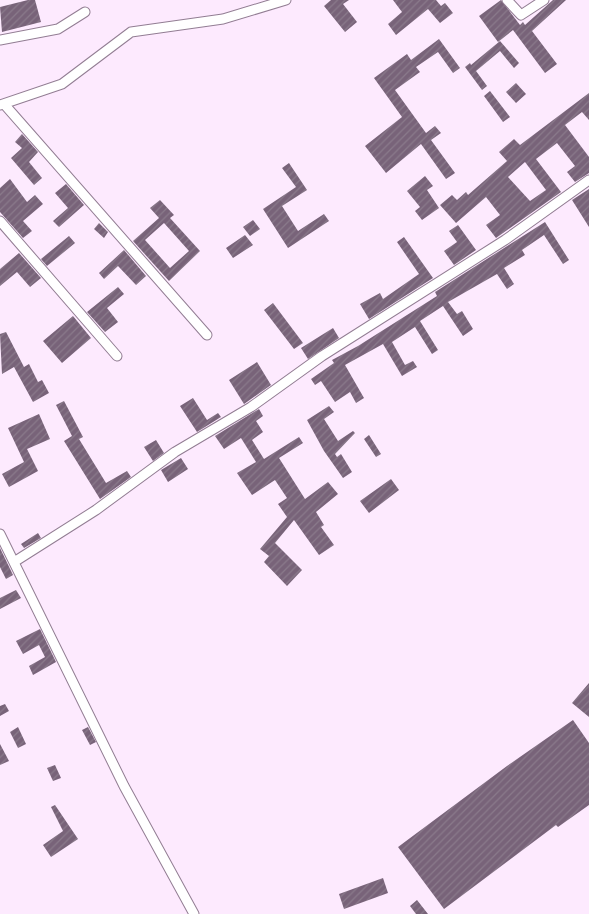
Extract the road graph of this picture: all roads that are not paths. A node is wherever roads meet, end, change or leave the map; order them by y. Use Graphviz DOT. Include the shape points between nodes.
graph roads {
  1 [pos="286,0"];
  2 [pos="507,0"];
  3 [pos="544,0"];
  4 [pos="85,12"];
  5 [pos="0,40"];
  6 [pos="2,104"];
  7 [pos="589,180"];
  8 [pos="0,221"];
  9 [pos="207,335"];
  10 [pos="117,356"];
  11 [pos="0,534"];
  12 [pos="14,562"];
  13 [pos="194,914"];
  1 -- 6 [label="street" via="223,20 130,32 62,84"];
  2 -- 3 [label="street" via="521,15"];
  4 -- 5 [label="street" via="58,29"];
  6 -- 9 [label="street"];
  7 -- 12 [label="street" via="505,240 175,452 96,510"];
  8 -- 10 [label="street"];
  11 -- 12 [label="street"];
  12 -- 13 [label="street" via="124,786"];
}
